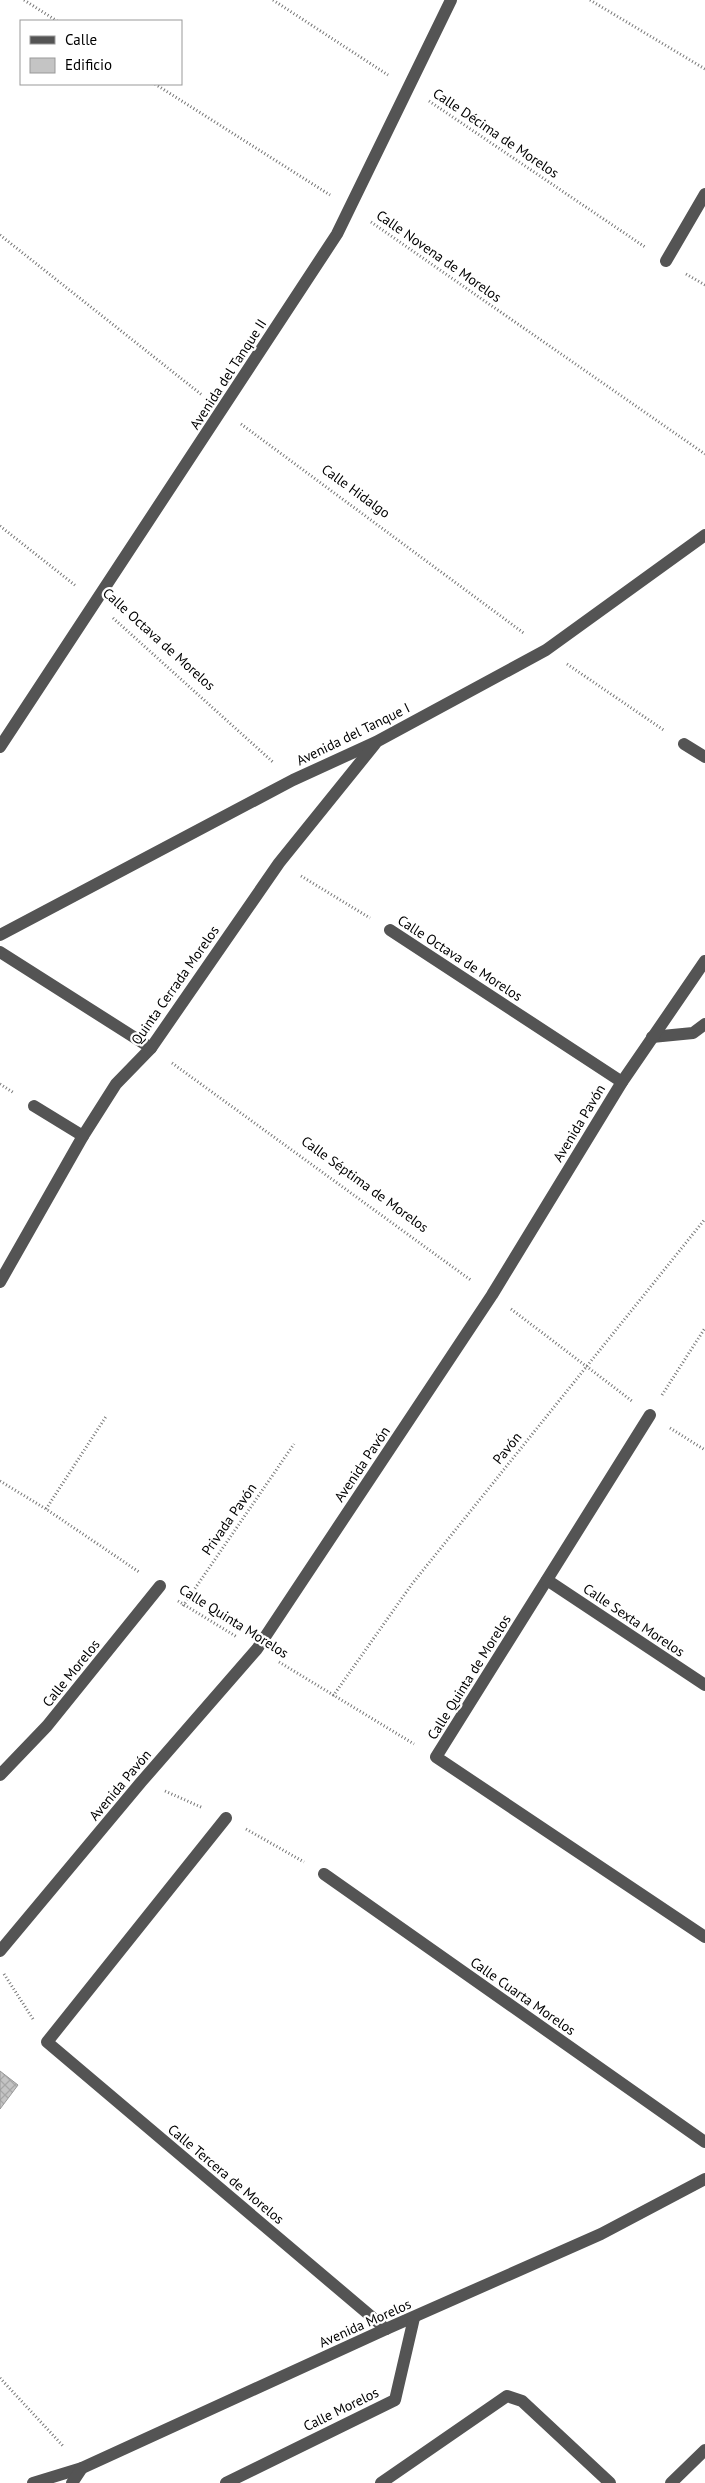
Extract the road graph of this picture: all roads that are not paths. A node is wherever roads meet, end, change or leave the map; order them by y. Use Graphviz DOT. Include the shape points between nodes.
graph roads {
  1 [pos="451,0"];
  2 [pos="705,194"];
  3 [pos="666,261"];
  4 [pos="705,535"];
  5 [pos="376,742"];
  6 [pos="684,744"];
  7 [pos="0,747"];
  8 [pos="705,756"];
  9 [pos="390,930"];
  10 [pos="0,935"];
  11 [pos="0,952"];
  12 [pos="705,961"];
  13 [pos="705,1024"];
  14 [pos="652,1037"];
  15 [pos="151,1048"];
  16 [pos="622,1082"];
  17 [pos="34,1106"];
  18 [pos="83,1136"];
  19 [pos="0,1282"];
  20 [pos="650,1415"];
  21 [pos="547,1580"];
  22 [pos="160,1586"];
  23 [pos="705,1685"];
  24 [pos="0,1775"];
  25 [pos="226,1818"];
  26 [pos="324,1874"];
  27 [pos="705,1937"];
  28 [pos="0,1951"];
  29 [pos="705,2142"];
  30 [pos="705,2179"];
  31 [pos="414,2318"];
  32 [pos="386,2329"];
  33 [pos="705,2450"];
  34 [pos="82,2468"];
  35 [pos="33,2483"];
  36 [pos="72,2483"];
  37 [pos="226,2483"];
  38 [pos="381,2483"];
  39 [pos="610,2483"];
  40 [pos="671,2483"];
  1 -- 7 [label="street, Avenida del Tanque II" via="338,234"];
  2 -- 3 [label="street"];
  4 -- 5 [label="street, Avenida del Tanque I" via="546,650"];
  5 -- 10 [label="street, Avenida del Tanque I" via="294,780"];
  5 -- 15 [label="street, Quinta Cerrada Morelos" via="279,863"];
  6 -- 8 [label="street"];
  9 -- 16 [label="street, Calle Octava de Morelos"];
  11 -- 15 [label="street"];
  12 -- 14 [label="street, Avenida Pavón"];
  13 -- 14 [label="street" via="693,1033"];
  14 -- 16 [label="street, Avenida Pavón"];
  15 -- 18 [label="street, Quinta Cerrada Morelos" via="116,1084"];
  16 -- 28 [label="street, Avenida Pavón" via="492,1295 257,1649"];
  17 -- 18 [label="street"];
  18 -- 19 [label="street, Quinta Cerrada Morelos"];
  20 -- 21 [label="street, Calle Quinta de Morelos"];
  21 -- 23 [label="street, Calle Sexta Morelos"];
  21 -- 27 [label="street, Calle Quinta de Morelos" via="436,1757"];
  22 -- 24 [label="street, Calle Morelos" via="46,1726"];
  25 -- 32 [label="street, Calle Tercera de Morelos" via="47,2042"];
  26 -- 29 [label="street, Calle Cuarta Morelos"];
  30 -- 31 [label="street, Avenida Morelos" via="601,2234"];
  31 -- 32 [label="street, Avenida Morelos"];
  31 -- 37 [label="street, Calle Morelos" via="395,2400"];
  32 -- 34 [label="street, Avenida Morelos"];
  33 -- 40 [label="street"];
  34 -- 35 [label="street, Avenida Morelos"];
  34 -- 36 [label="street"];
  38 -- 39 [label="street" via="507,2396 522,2401"];
}
